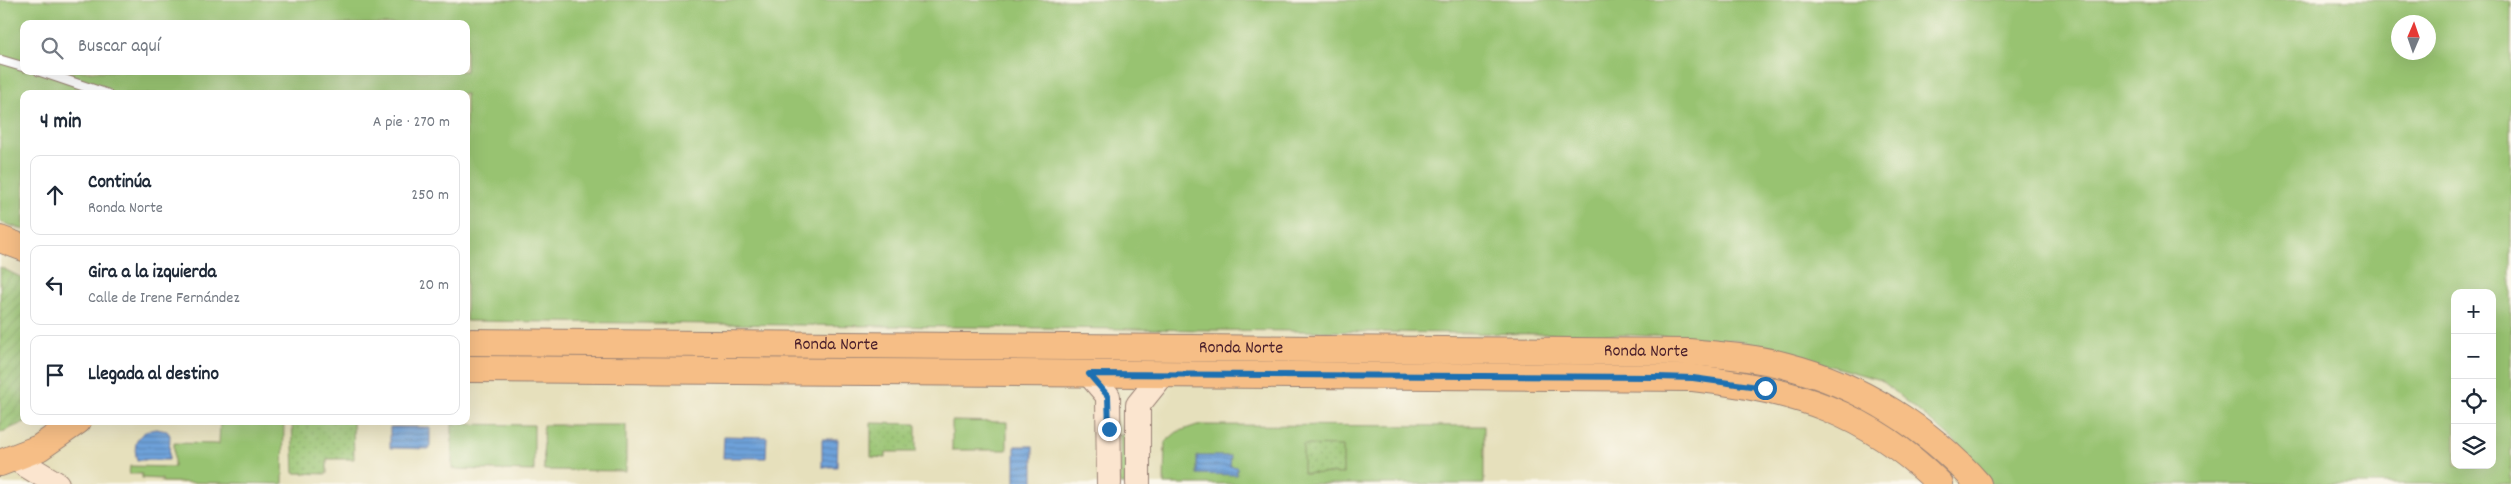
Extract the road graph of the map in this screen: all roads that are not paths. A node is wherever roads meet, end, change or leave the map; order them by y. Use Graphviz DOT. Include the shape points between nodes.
graph roads {
  1 [pos="0,60"];
  2 [pos="20,66"];
  3 [pos="51,75"];
  4 [pos="95,90"];
  5 [pos="0,239"];
  6 [pos="20,246"];
  7 [pos="470,342"];
  8 [pos="470,369"];
  9 [pos="1089,374"];
  10 [pos="1163,374"];
  11 [pos="72,425"];
  12 [pos="7,461"];
  13 [pos="57,484"];
  14 [pos="1109,484"];
  15 [pos="1138,484"];
  16 [pos="1940,484"];
  17 [pos="1978,484"];
  1 -- 2 [label="lane"];
  3 -- 4 [label="lane"];
  5 -- 6 [label="main road"];
  7 -- 17 [label="main road, Ronda Norte" via="1454,349 1712,354 1788,366 1860,393 1935,442"];
  8 -- 9 [label="main road, Ronda Norte"];
  9 -- 10 [label="main road, Ronda Norte"];
  9 -- 14 [label="street" via="1108,396"];
  10 -- 15 [label="street" via="1138,405"];
  10 -- 16 [label="main road, Ronda Norte" via="1657,377 1731,382 1798,397 1846,417 1886,439"];
  11 -- 12 [label="main road" via="39,448"];
  12 -- 13 [label="street"];
}
